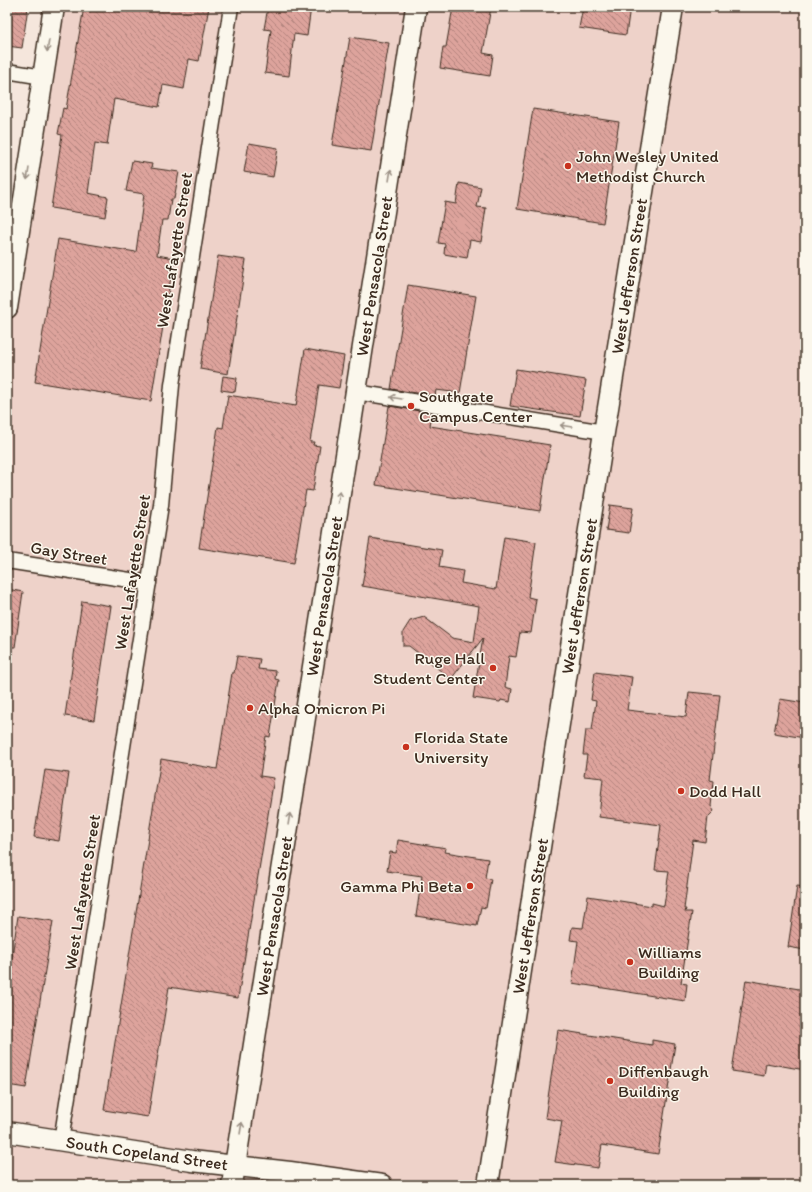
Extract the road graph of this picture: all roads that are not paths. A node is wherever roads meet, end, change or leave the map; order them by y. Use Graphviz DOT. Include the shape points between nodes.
graph roads {
  1 [pos="54,7"];
  2 [pos="231,7"];
  3 [pos="416,7"];
  4 [pos="673,7"];
  5 [pos="7,71"];
  6 [pos="43,77"];
  7 [pos="7,308"];
  8 [pos="356,392"];
  9 [pos="604,432"];
  10 [pos="7,561"];
  11 [pos="148,583"];
  12 [pos="7,1132"];
  13 [pos="61,1141"];
  14 [pos="234,1176"];
  15 [pos="382,1185"];
  16 [pos="488,1185"];
  1 -- 6 [label="street, one-way"];
  2 -- 11 [label="street, West Lafayette Street" via="172,385 161,505"];
  8 -- 3 [label="street, West Pensacola Street, one-way"];
  4 -- 9 [label="street, West Jefferson Street"];
  5 -- 6 [label="street"];
  6 -- 7 [label="street, one-way"];
  9 -- 8 [label="street, one-way"];
  14 -- 8 [label="street, West Pensacola Street, one-way"];
  9 -- 16 [label="street, West Jefferson Street"];
  10 -- 11 [label="street, Gay Street"];
  11 -- 13 [label="street, West Lafayette Street"];
  12 -- 13 [label="street, South Copeland Street"];
  13 -- 14 [label="street, South Copeland Street" via="192,1161"];
  14 -- 15 [label="street, South Copeland Street" via="290,1172"];
}
